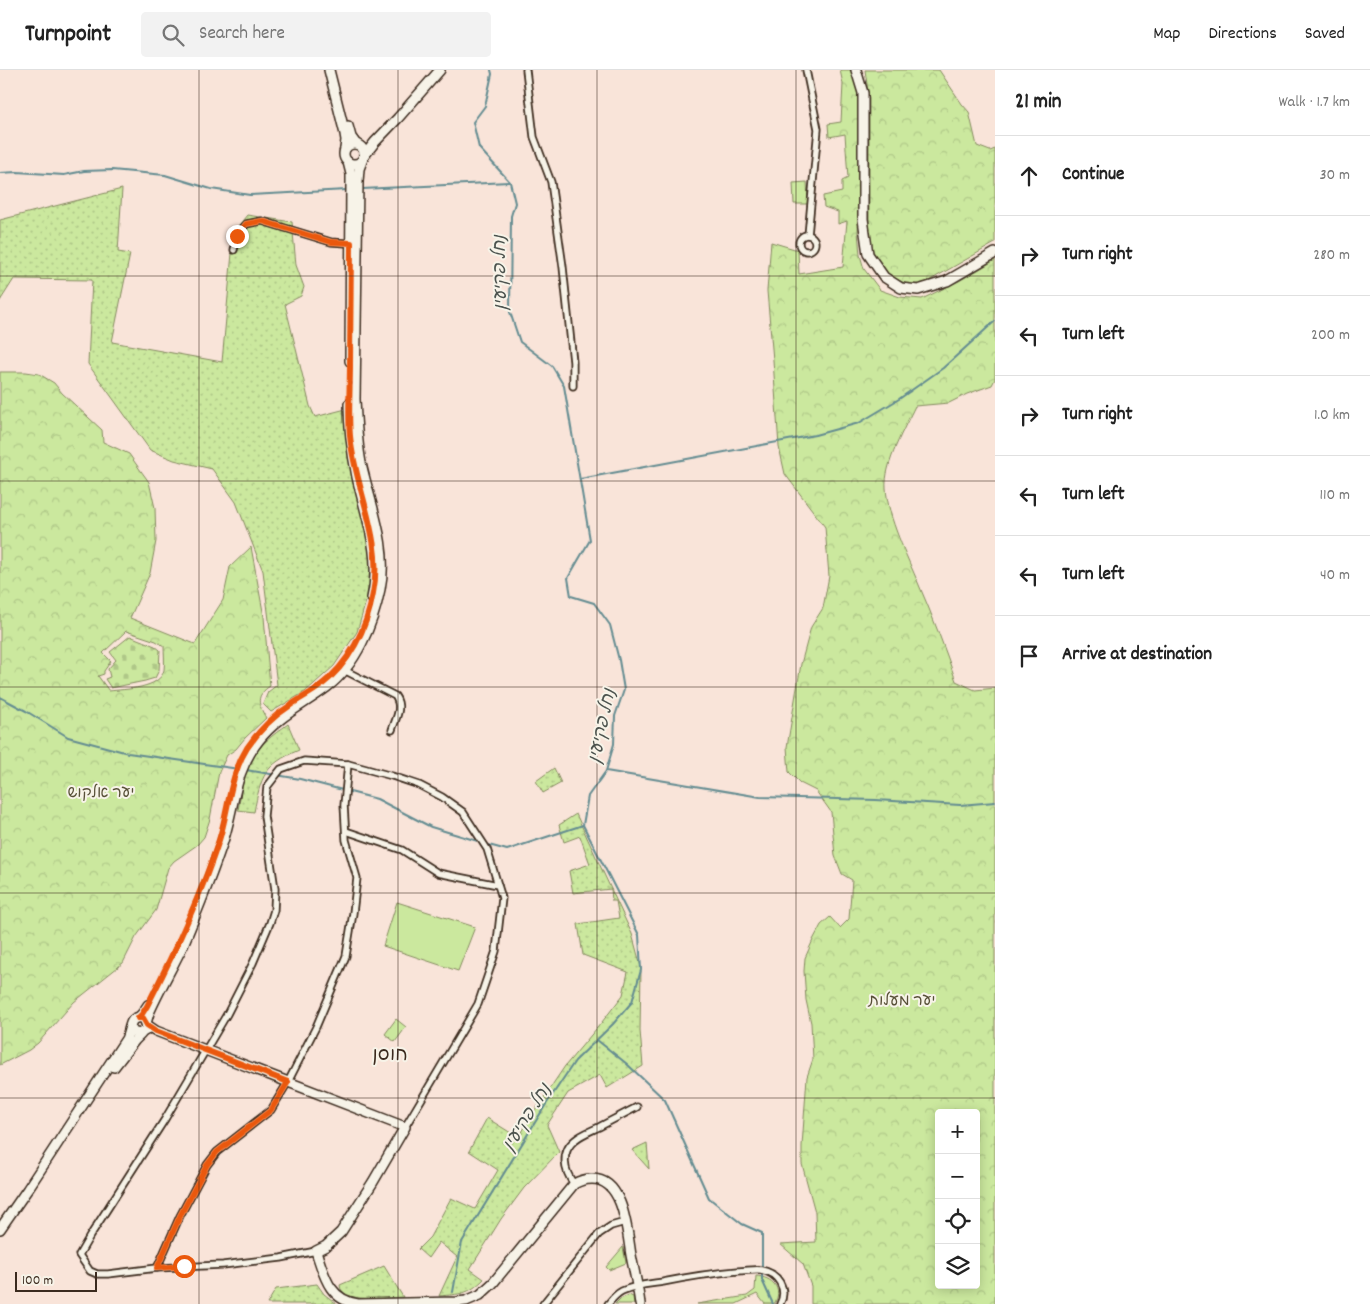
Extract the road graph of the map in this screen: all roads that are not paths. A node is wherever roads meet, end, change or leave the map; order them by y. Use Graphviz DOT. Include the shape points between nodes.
graph roads {
  1 [pos="328,70"];
  2 [pos="334,70"];
  3 [pos="440,70"];
  4 [pos="526,70"];
  5 [pos="806,70"];
  6 [pos="856,70"];
  7 [pos="374,142"];
  8 [pos="358,144"];
  9 [pos="345,149"];
  10 [pos="363,158"];
  11 [pos="348,162"];
  12 [pos="358,233"];
  13 [pos="808,234"];
  14 [pos="351,243"];
  15 [pos="234,250"];
  16 [pos="995,253"];
  17 [pos="573,386"];
  18 [pos="344,670"];
  19 [pos="392,730"];
  20 [pos="348,764"];
  21 [pos="346,831"];
  22 [pos="498,885"];
  23 [pos="138,1018"];
  24 [pos="131,1028"];
  25 [pos="145,1029"];
  26 [pos="206,1050"];
  27 [pos="288,1082"];
  28 [pos="637,1107"];
  29 [pos="405,1126"];
  30 [pos="574,1184"];
  31 [pos="625,1222"];
  32 [pos="0,1229"];
  33 [pos="0,1235"];
  34 [pos="316,1252"];
  35 [pos="157,1268"];
  36 [pos="637,1286"];
  37 [pos="543,1304"];
  38 [pos="608,1304"];
  39 [pos="640,1304"];
  40 [pos="780,1304"];
  1 -- 9 [label="main road" via="345,134"];
  2 -- 8 [label="main road" via="350,132"];
  3 -- 7 [label="main road"];
  4 -- 17 [label="street" via="534,137 551,182 563,266"];
  5 -- 13 [label="street" via="818,129"];
  6 -- 16 [label="main road" via="863,93 864,219 868,254 884,277 901,288 918,290 947,281"];
  7 -- 8 [label="main road"];
  7 -- 10 [label="main road"];
  8 -- 9 [label="main road"];
  8 -- 10 [label="main road" via="364,150"];
  9 -- 11 [label="main road" via="344,156"];
  10 -- 11 [label="main road" via="354,164"];
  10 -- 12 [label="main road" via="358,182"];
  11 -- 14 [label="main road" via="351,174"];
  12 -- 14 [label="street"];
  12 -- 18 [label="main road" via="356,428 382,566 381,587 372,618"];
  14 -- 15 [label="street" via="331,242 262,221 246,224 237,236"];
  14 -- 23 [label="main road" via="350,423 352,452 376,559 371,606 345,662 319,687 270,722 243,755 232,782 220,838 182,935"];
  18 -- 19 [label="street" via="395,696 400,706"];
  18 -- 25 [label="main road" via="327,687 273,725 248,756 236,784 220,850"];
  20 -- 21 [label="street" via="344,805"];
  20 -- 22 [label="street" via="419,785 463,812 487,850"];
  20 -- 26 [label="street" via="304,761 280,769 267,787 264,816 275,889 274,910 253,963"];
  21 -- 22 [label="street" via="402,850 438,873"];
  21 -- 27 [label="street" via="357,878 346,956"];
  22 -- 29 [label="street" via="502,898 496,951 478,1004"];
  23 -- 24 [label="main road" via="131,1022"];
  23 -- 25 [label="main road" via="143,1018"];
  24 -- 25 [label="main road" via="136,1034"];
  24 -- 32 [label="main road"];
  25 -- 26 [label="main road"];
  25 -- 33 [label="main road" via="97,1090 20,1210"];
  26 -- 27 [label="main road"];
  26 -- 35 [label="street" via="78,1255 90,1271 97,1274"];
  27 -- 29 [label="main road"];
  27 -- 35 [label="street" via="271,1110 217,1152 207,1165"];
  28 -- 30 [label="street" via="579,1137 570,1145 564,1164"];
  29 -- 34 [label="main road" via="341,1232"];
  30 -- 31 [label="main road" via="589,1179 609,1185 618,1196"];
  30 -- 34 [label="main road" via="493,1283 466,1301 352,1303 328,1286"];
  31 -- 36 [label="main road"];
  31 -- 37 [label="street" via="599,1234"];
  34 -- 35 [label="street" via="224,1265"];
  36 -- 38 [label="street" via="619,1292"];
  36 -- 39 [label="main road"];
  36 -- 40 [label="street" via="708,1273 759,1270 777,1278 784,1292"];
}
